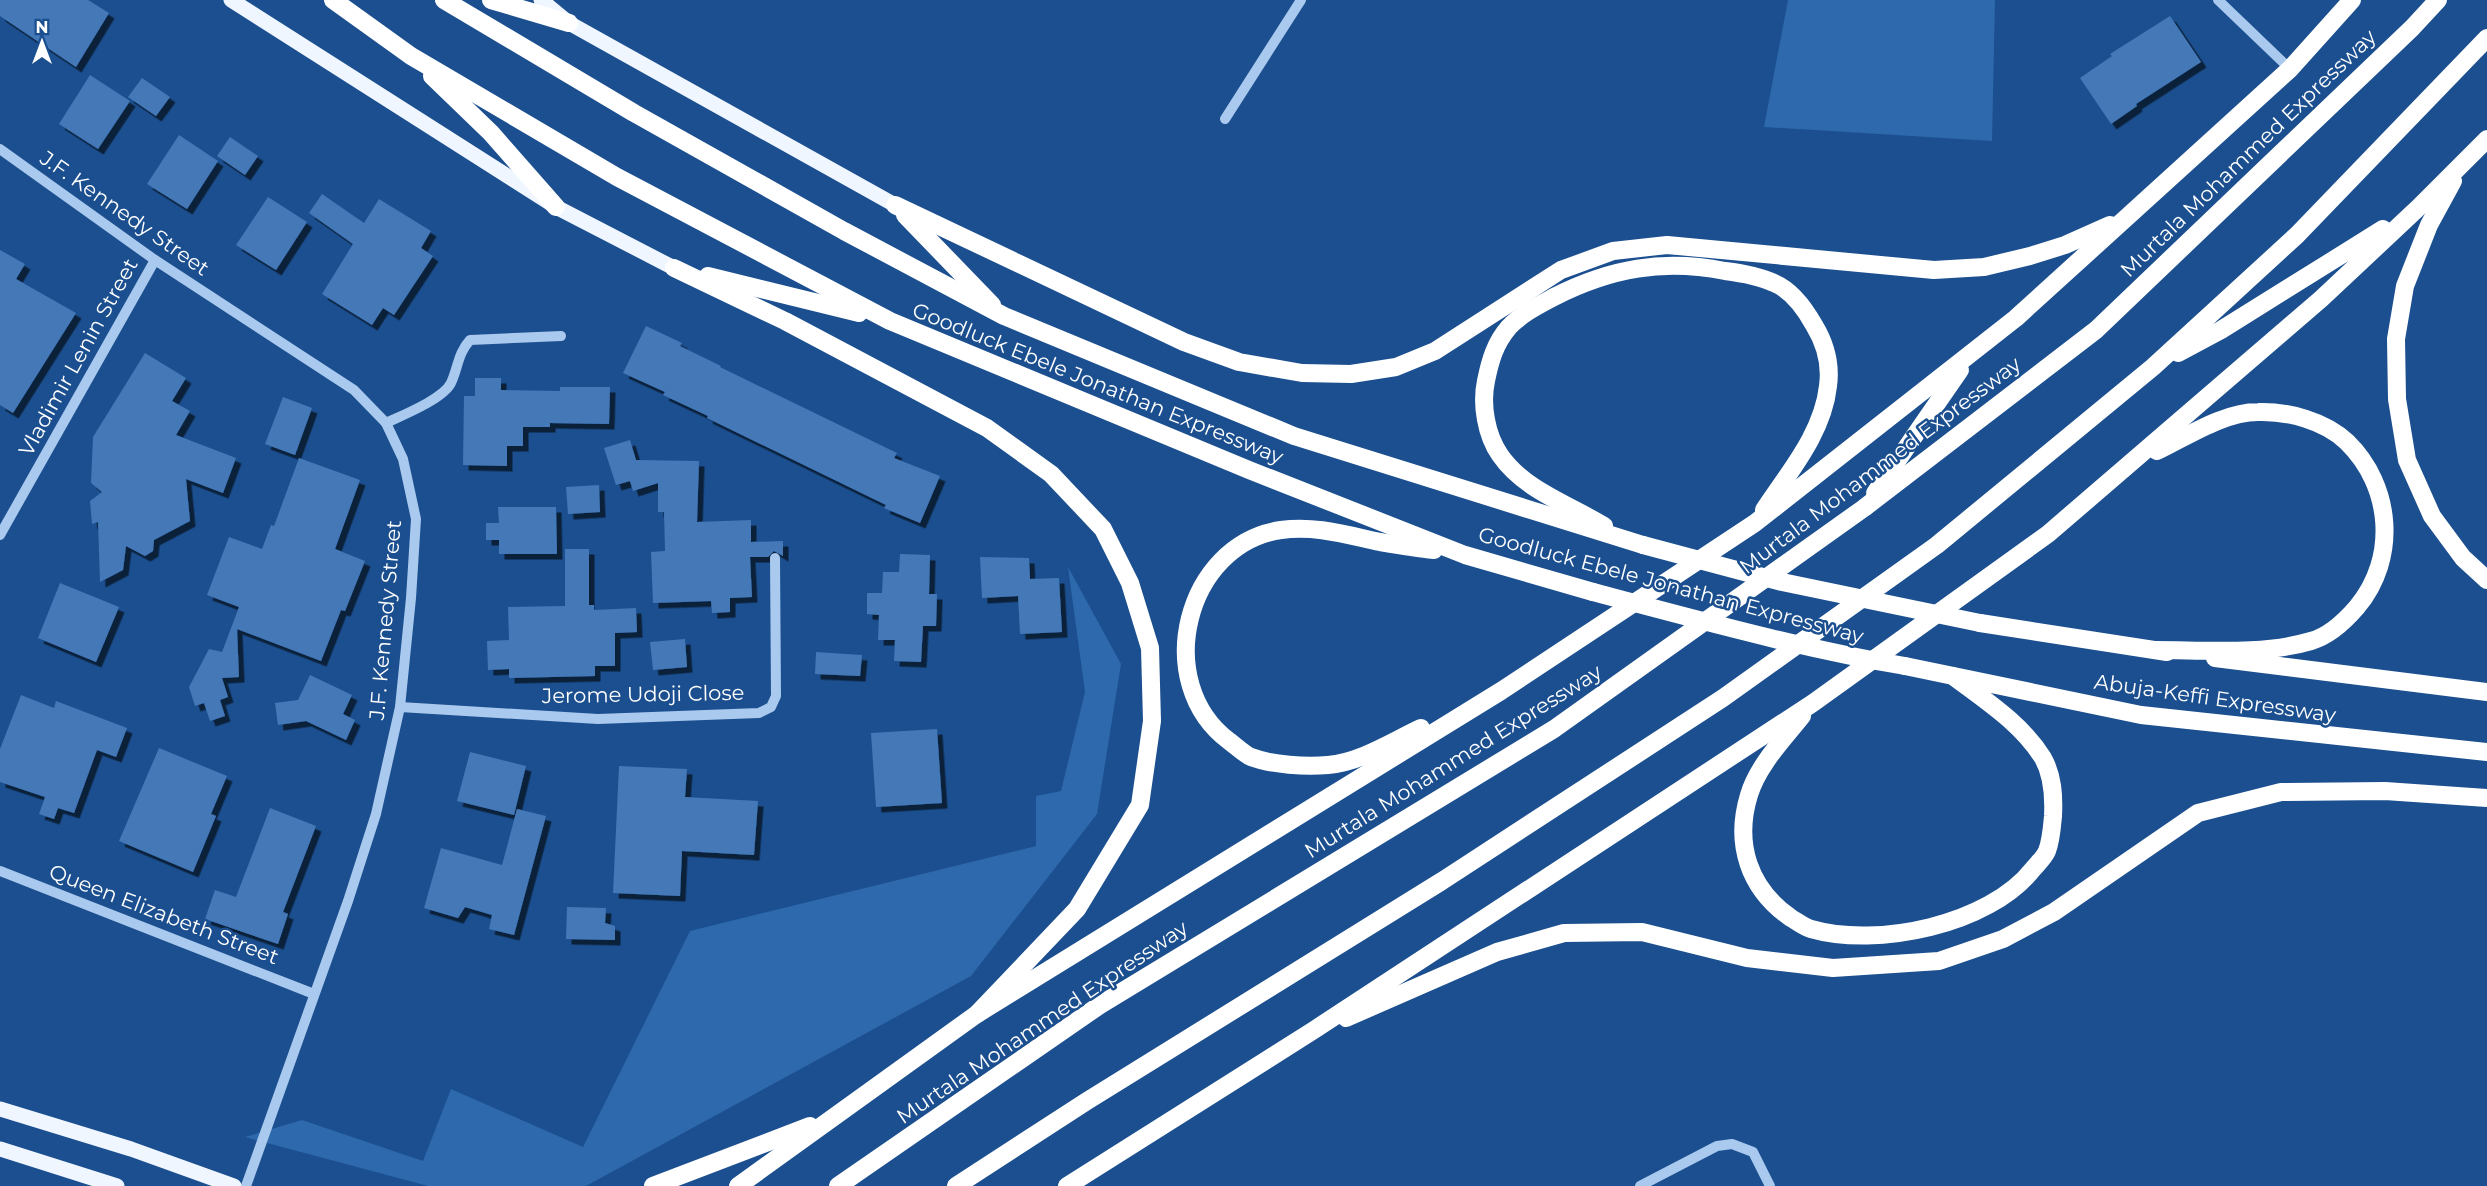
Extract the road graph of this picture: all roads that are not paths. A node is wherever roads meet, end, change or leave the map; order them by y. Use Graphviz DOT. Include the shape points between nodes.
graph roads {
  1 [pos="231,0"];
  2 [pos="333,0"];
  3 [pos="444,0"];
  4 [pos="491,0"];
  5 [pos="541,0"];
  6 [pos="1301,0"];
  7 [pos="2218,0"];
  8 [pos="2352,0"];
  9 [pos="2438,0"];
  10 [pos="569,22"];
  11 [pos="2487,38"];
  12 [pos="411,56"];
  13 [pos="2290,69"];
  14 [pos="1226,119"];
  15 [pos="2487,139"];
  16 [pos="0,149"];
  17 [pos="2464,161"];
  18 [pos="895,205"];
  19 [pos="555,207"];
  20 [pos="2418,208"];
  21 [pos="2126,218"];
  22 [pos="155,260"];
  23 [pos="674,268"];
  24 [pos="1004,316"];
  25 [pos="890,321"];
  26 [pos="561,336"];
  27 [pos="1971,353"];
  28 [pos="2153,367"];
  29 [pos="386,423"];
  30 [pos="2136,460"];
  31 [pos="1864,508"];
  32 [pos="1755,523"];
  33 [pos="0,535"];
  34 [pos="1634,543"];
  35 [pos="1465,555"];
  36 [pos="775,558"];
  37 [pos="2487,580"];
  38 [pos="1980,623"];
  39 [pos="2156,650"];
  40 [pos="1905,666"];
  41 [pos="1953,676"];
  42 [pos="1501,691"];
  43 [pos="2487,692"];
  44 [pos="1813,703"];
  45 [pos="400,708"];
  46 [pos="2487,752"];
  47 [pos="2487,798"];
  48 [pos="0,871"];
  49 [pos="314,994"];
  50 [pos="977,1014"];
  51 [pos="1314,1030"];
  52 [pos="0,1109"];
  53 [pos="834,1116"];
  54 [pos="0,1149"];
  55 [pos="117,1186"];
  56 [pos="234,1186"];
  57 [pos="246,1186"];
  58 [pos="653,1186"];
  59 [pos="738,1186"];
  60 [pos="838,1186"];
  61 [pos="956,1186"];
  62 [pos="1067,1186"];
  63 [pos="1640,1186"];
  64 [pos="1770,1186"];
  1 -- 19 [label="main road"];
  2 -- 12 [label="highway, Goodluck Ebele Jonathan Expressway"];
  3 -- 24 [label="highway, Goodluck Ebele Jonathan Expressway" via="644,119"];
  4 -- 10 [label="highway"];
  5 -- 10 [label="main road"];
  6 -- 14 [label="street"];
  7 -- 13 [label="street"];
  8 -- 13 [label="highway, Murtala Mohammed Expressway"];
  9 -- 31 [label="highway, Murtala Mohammed Expressway" via="2096,330"];
  10 -- 18 [label="main road"];
  11 -- 28 [label="highway" via="2297,236"];
  12 -- 19 [label="highway" via="491,133"];
  12 -- 25 [label="highway, Goodluck Ebele Jonathan Expressway" via="617,177"];
  13 -- 21 [label="highway, Murtala Mohammed Expressway"];
  15 -- 17 [label="highway"];
  16 -- 22 [label="street, J.F. Kennedy Street"];
  17 -- 20 [label="highway"];
  17 -- 37 [label="highway" via="2428,225 2405,286 2396,339 2397,399 2407,460 2432,516 2463,558"];
  18 -- 21 [label="highway" via="1184,342 1239,362 1302,373 1350,374 1396,367 1435,351 1561,270 1613,250 1667,245 1934,270 1984,267 2065,245"];
  18 -- 24 [label="highway"];
  19 -- 23 [label="main road"];
  20 -- 28 [label="highway" via="2221,330"];
  20 -- 30 [label="highway" via="2321,299"];
  21 -- 27 [label="highway, Murtala Mohammed Expressway" via="2016,318"];
  22 -- 29 [label="street, J.F. Kennedy Street" via="354,390"];
  22 -- 33 [label="street, Vladimir Lenin Street"];
  23 -- 25 [label="highway"];
  23 -- 50 [label="highway" via="785,321 987,428 1051,474 1103,529 1130,583 1150,648 1152,722 1140,805 1077,909"];
  24 -- 34 [label="highway, Goodluck Ebele Jonathan Expressway" via="1294,436"];
  25 -- 35 [label="highway, Goodluck Ebele Jonathan Expressway"];
  26 -- 29 [label="street" via="470,340 462,349 450,386"];
  27 -- 31 [label="highway"];
  27 -- 32 [label="highway, Murtala Mohammed Expressway"];
  28 -- 61 [label="highway" via="1937,546 1723,698 1442,881"];
  29 -- 45 [label="street, J.F. Kennedy Street" via="403,459 416,519"];
  30 -- 39 [label="highway" via="2225,419 2258,411 2310,419 2346,441 2367,468 2380,494 2385,521 2382,560 2368,594 2344,622 2312,641 2273,649"];
  30 -- 44 [label="highway" via="2048,534"];
  31 -- 60 [label="highway, Murtala Mohammed Expressway" via="1554,729 1100,1005"];
  32 -- 34 [label="highway" via="1814,435 1828,387 1828,360 1819,334 1794,297 1775,283 1709,268 1634,268 1563,292 1509,327 1491,356 1484,391 1487,426 1499,454 1516,474"];
  32 -- 42 [label="highway, Murtala Mohammed Expressway"];
  34 -- 38 [label="highway, Goodluck Ebele Jonathan Expressway, bridge" via="1782,582"];
  35 -- 40 [label="highway, Goodluck Ebele Jonathan Expressway, bridge" via="1786,641"];
  35 -- 42 [label="highway" via="1305,528 1279,530 1243,543 1211,572 1191,608 1185,651 1191,694 1215,730 1251,757 1292,765 1328,765 1375,751"];
  36 -- 45 [label="street, Jerome Udoji Close" via="776,696 771,707 759,713 598,719"];
  38 -- 39 [label="highway, Abuja-Keffi Expressway"];
  39 -- 43 [label="highway, Abuja-Keffi Expressway"];
  40 -- 41 [label="highway, Abuja-Keffi Expressway"];
  41 -- 44 [label="highway" via="2010,719 2044,760 2054,792 2047,852 2022,884 1988,906 1898,933 1846,936 1808,929 1774,906 1754,880 1746,854 1743,822 1749,794 1763,765"];
  41 -- 46 [label="highway, Abuja-Keffi Expressway" via="2141,715"];
  42 -- 50 [label="highway, Murtala Mohammed Expressway"];
  44 -- 51 [label="highway"];
  45 -- 49 [label="street, J.F. Kennedy Street" via="376,814"];
  47 -- 51 [label="highway" via="2385,791 2281,792 2198,813 2054,912 2003,939 1939,962 1833,968 1747,958 1642,932 1564,933 1497,952"];
  48 -- 49 [label="street, Queen Elizabeth Street"];
  49 -- 57 [label="street, J.F. Kennedy Street"];
  50 -- 53 [label="highway"];
  51 -- 62 [label="highway"];
  52 -- 56 [label="main road"];
  53 -- 58 [label="highway"];
  53 -- 59 [label="highway"];
  54 -- 55 [label="main road"];
  63 -- 64 [label="street" via="1717,1146 1732,1144 1754,1152"];
}
